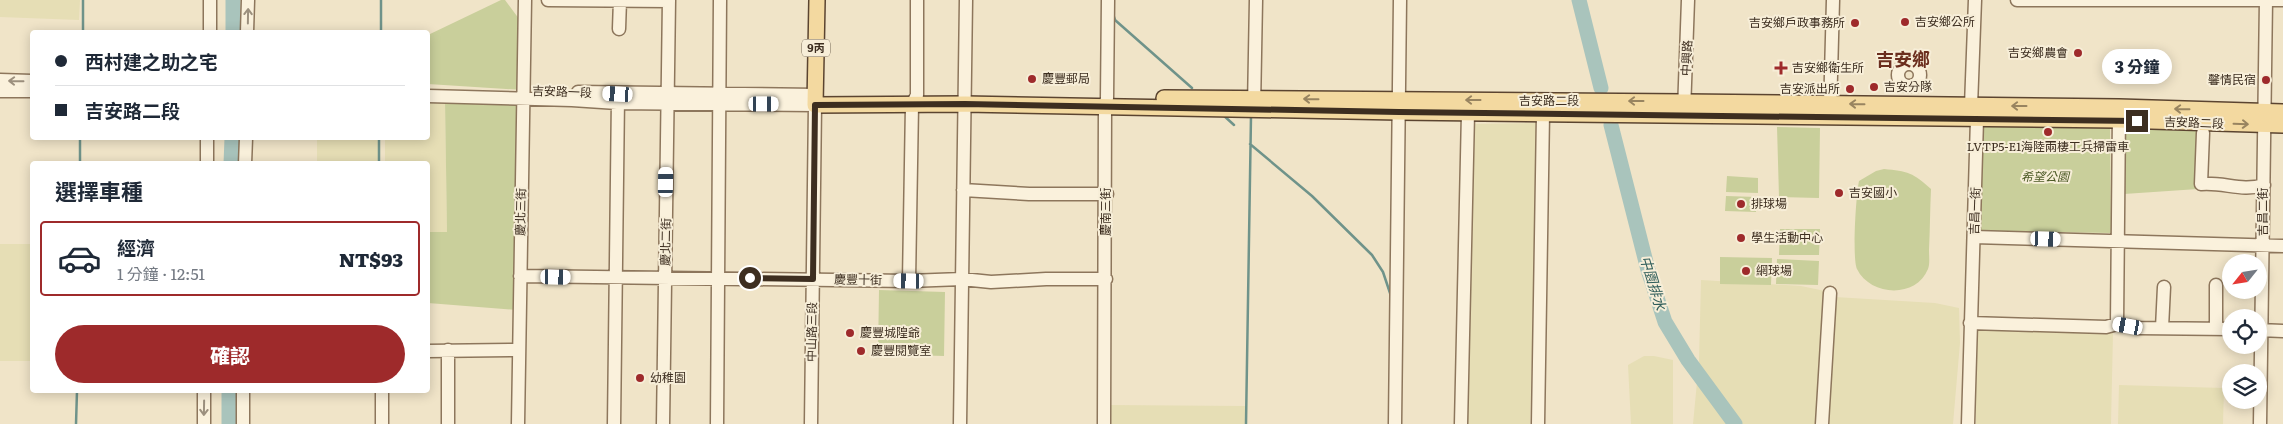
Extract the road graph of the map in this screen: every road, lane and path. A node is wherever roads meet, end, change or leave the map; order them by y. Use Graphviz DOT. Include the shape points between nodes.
graph roads {
  1 [pos="210,0"];
  2 [pos="248,0"];
  3 [pos="525,0"];
  4 [pos="548,0"];
  5 [pos="720,0"];
  6 [pos="817,0"];
  7 [pos="917,0"];
  8 [pos="966,0"];
  9 [pos="1108,0"];
  10 [pos="1256,0"];
  11 [pos="1400,0"];
  12 [pos="1688,0"];
  13 [pos="1833,0"];
  14 [pos="1975,0"];
  15 [pos="2017,0"];
  16 [pos="2123,0"];
  17 [pos="2266,0"];
  18 [pos="2283,0"];
  19 [pos="620,1"];
  20 [pos="669,1"];
  21 [pos="619,28"];
  22 [pos="210,30"];
  23 [pos="248,30"];
  24 [pos="0,80"];
  25 [pos="30,81"];
  26 [pos="1906,85"];
  27 [pos="430,89"];
  28 [pos="0,91"];
  29 [pos="30,92"];
  30 [pos="523,95"];
  31 [pos="430,96"];
  32 [pos="668,99"];
  33 [pos="718,99"];
  34 [pos="815,100"];
  35 [pos="915,100"];
  36 [pos="965,100"];
  37 [pos="617,103"];
  38 [pos="1106,103"];
  39 [pos="1254,104"];
  40 [pos="1399,106"];
  41 [pos="1684,109"];
  42 [pos="1830,111"];
  43 [pos="1908,111"];
  44 [pos="2283,112"];
  45 [pos="1468,113"];
  46 [pos="1974,113"];
  47 [pos="1543,114"];
  48 [pos="2119,114"];
  49 [pos="2265,118"];
  50 [pos="2283,125"];
  51 [pos="2203,133"];
  52 [pos="207,140"];
  53 [pos="246,140"];
  54 [pos="207,161"];
  55 [pos="245,161"];
  56 [pos="2264,185"];
  57 [pos="963,190"];
  58 [pos="1106,194"];
  59 [pos="1974,237"];
  60 [pos="2118,240"];
  61 [pos="2263,246"];
  62 [pos="2283,246"];
  63 [pos="520,276"];
  64 [pos="665,278"];
  65 [pos="718,278"];
  66 [pos="616,279"];
  67 [pos="813,279"];
  68 [pos="1106,279"];
  69 [pos="962,280"];
  70 [pos="909,281"];
  71 [pos="2216,285"];
  72 [pos="2164,287"];
  73 [pos="1830,292"];
  74 [pos="2261,309"];
  75 [pos="1970,323"];
  76 [pos="2117,324"];
  77 [pos="2162,328"];
  78 [pos="2216,329"];
  79 [pos="2222,329"];
  80 [pos="2267,330"];
  81 [pos="2283,331"];
  82 [pos="448,350"];
  83 [pos="519,350"];
  84 [pos="430,351"];
  85 [pos="2260,354"];
  86 [pos="204,393"];
  87 [pos="243,393"];
  88 [pos="382,393"];
  89 [pos="204,424"];
  90 [pos="243,424"];
  91 [pos="382,424"];
  92 [pos="448,424"];
  93 [pos="518,424"];
  94 [pos="614,424"];
  95 [pos="663,424"];
  96 [pos="717,424"];
  97 [pos="811,424"];
  98 [pos="960,424"];
  99 [pos="1104,424"];
  100 [pos="1395,424"];
  101 [pos="1462,424"];
  102 [pos="1538,424"];
  103 [pos="1822,424"];
  104 [pos="1968,424"];
  105 [pos="2260,424"];
  1 -- 22 [label="street"];
  23 -- 2 [label="street, one-way"];
  3 -- 30 [label="street, 慶北三街"];
  4 -- 19 [label="street"];
  5 -- 33 [label="street"];
  6 -- 34 [label="main road, 中山路三段 / 9丙"];
  7 -- 35 [label="street"];
  8 -- 36 [label="street"];
  9 -- 38 [label="street, 慶南三街"];
  10 -- 39 [label="street"];
  11 -- 40 [label="street"];
  12 -- 41 [label="street, 中興路"];
  13 -- 42 [label="street"];
  14 -- 46 [label="street, 吉昌一街"];
  15 -- 16 [label="street"];
  16 -- 17 [label="street"];
  17 -- 18 [label="street"];
  17 -- 49 [label="street, 吉昌二街"];
  19 -- 20 [label="street"];
  19 -- 21 [label="street"];
  20 -- 32 [label="street, 慶北二街"];
  25 -- 24 [label="street, one-way"];
  26 -- 43 [label="street"];
  27 -- 30 [label="street, 吉安路一段"];
  28 -- 29 [label="street"];
  30 -- 31 [label="street, 吉安路一段"];
  30 -- 37 [label="street, 吉安路一段"];
  30 -- 63 [label="street, 慶北三街"];
  32 -- 33 [label="street, 吉安路一段"];
  32 -- 37 [label="street, 吉安路一段"];
  32 -- 64 [label="street, 慶北二街"];
  33 -- 34 [label="street, 吉安路一段"];
  33 -- 65 [label="street"];
  34 -- 35 [label="main road, 吉安路二段"];
  34 -- 67 [label="street, 中山路三段"];
  35 -- 36 [label="main road, 吉安路二段"];
  35 -- 70 [label="street"];
  36 -- 38 [label="main road, 吉安路二段"];
  36 -- 57 [label="street"];
  37 -- 66 [label="street"];
  38 -- 39 [label="main road, 吉安路二段"];
  38 -- 58 [label="street, 慶南三街"];
  39 -- 40 [label="main road, 吉安路二段"];
  41 -- 40 [label="main road, 吉安路二段, one-way"];
  40 -- 45 [label="main road, 吉安路二段"];
  40 -- 100 [label="street"];
  41 -- 42 [label="main road, 吉安路二段"];
  41 -- 47 [label="main road, 吉安路二段"];
  42 -- 43 [label="main road, 吉安路二段"];
  43 -- 46 [label="main road, 吉安路二段"];
  44 -- 49 [label="main road, 吉安路二段"];
  45 -- 47 [label="main road, 吉安路二段"];
  45 -- 101 [label="street"];
  46 -- 48 [label="main road, 吉安路二段"];
  46 -- 59 [label="street, 吉昌一街"];
  47 -- 102 [label="street"];
  48 -- 49 [label="main road, 吉安路二段"];
  48 -- 60 [label="street"];
  49 -- 50 [label="main road, 吉安路二段"];
  49 -- 56 [label="street, 吉昌二街"];
  51 -- 56 [label="street" via="2201,184 2219,183 2236,189"];
  52 -- 54 [label="street"];
  53 -- 55 [label="street"];
  56 -- 61 [label="street, 吉昌二街"];
  57 -- 58 [label="street"];
  57 -- 69 [label="street"];
  58 -- 68 [label="street, 慶南三街"];
  59 -- 60 [label="street"];
  59 -- 75 [label="street, 吉昌一街"];
  60 -- 61 [label="street"];
  60 -- 76 [label="street"];
  61 -- 62 [label="street"];
  61 -- 74 [label="street, 吉昌二街"];
  63 -- 66 [label="street, 慶豐十街"];
  63 -- 83 [label="street, 慶北三街"];
  64 -- 65 [label="street, 慶豐十街"];
  64 -- 66 [label="street, 慶豐十街"];
  64 -- 95 [label="street, 慶北二街"];
  65 -- 67 [label="street, 慶豐十街"];
  65 -- 96 [label="street"];
  66 -- 94 [label="street"];
  67 -- 70 [label="street, 慶豐十街"];
  67 -- 97 [label="street, 中山路三段"];
  68 -- 69 [label="street, 慶豐十街"];
  68 -- 99 [label="street, 慶南三街"];
  69 -- 70 [label="street, 慶豐十街"];
  69 -- 98 [label="street"];
  71 -- 78 [label="street"];
  72 -- 77 [label="street"];
  73 -- 103 [label="street"];
  75 -- 76 [label="street"];
  75 -- 104 [label="street, 吉昌一街"];
  76 -- 77 [label="street"];
  77 -- 78 [label="street"];
  78 -- 79 [label="street"];
  80 -- 81 [label="street"];
  82 -- 83 [label="street"];
  82 -- 84 [label="street"];
  82 -- 92 [label="street"];
  83 -- 93 [label="street, 慶北三街"];
  85 -- 105 [label="street, 吉昌二街"];
  86 -- 89 [label="street, one-way"];
  87 -- 90 [label="street"];
  88 -- 91 [label="street"];
}
